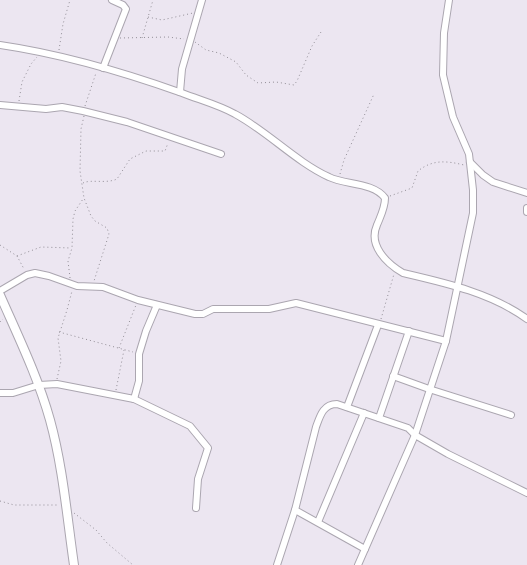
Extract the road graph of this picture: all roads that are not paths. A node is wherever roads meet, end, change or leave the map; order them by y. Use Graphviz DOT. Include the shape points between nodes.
graph roads {
  1 [pos="112,0"];
  2 [pos="202,0"];
  3 [pos="449,0"];
  4 [pos="0,45"];
  5 [pos="100,67"];
  6 [pos="180,92"];
  7 [pos="0,105"];
  8 [pos="221,154"];
  9 [pos="470,164"];
  10 [pos="527,194"];
  11 [pos="527,208"];
  12 [pos="527,212"];
  13 [pos="458,286"];
  14 [pos="0,291"];
  15 [pos="0,295"];
  16 [pos="157,305"];
  17 [pos="527,319"];
  18 [pos="378,325"];
  19 [pos="409,331"];
  20 [pos="446,341"];
  21 [pos="393,376"];
  22 [pos="39,385"];
  23 [pos="429,390"];
  24 [pos="0,393"];
  25 [pos="134,399"];
  26 [pos="347,407"];
  27 [pos="364,413"];
  28 [pos="511,415"];
  29 [pos="379,418"];
  30 [pos="414,435"];
  31 [pos="527,492"];
  32 [pos="196,508"];
  33 [pos="295,510"];
  34 [pos="318,522"];
  35 [pos="365,549"];
  36 [pos="74,565"];
  37 [pos="277,565"];
  38 [pos="358,565"];
  1 -- 5 [label="street" via="126,9"];
  2 -- 6 [label="street" via="182,69"];
  3 -- 9 [label="street" via="444,33 443,75 453,116"];
  4 -- 5 [label="street"];
  5 -- 6 [label="street"];
  6 -- 13 [label="street" via="236,114 319,171 338,180 379,192 385,198 384,209 373,239 375,246 403,273"];
  7 -- 8 [label="street" via="46,109 62,107 83,111 128,122"];
  9 -- 10 [label="street" via="493,182"];
  9 -- 13 [label="street" via="473,213"];
  11 -- 12 [label="street"];
  13 -- 17 [label="street" via="496,301"];
  13 -- 20 [label="street"];
  14 -- 16 [label="street" via="27,275 43,275 72,284 111,289"];
  15 -- 22 [label="street"];
  16 -- 18 [label="street" via="199,314 213,309 269,309 296,303"];
  16 -- 25 [label="street" via="139,354 139,381"];
  18 -- 19 [label="street"];
  18 -- 26 [label="street"];
  19 -- 20 [label="street"];
  19 -- 21 [label="street"];
  20 -- 23 [label="street"];
  21 -- 23 [label="street"];
  21 -- 29 [label="street"];
  22 -- 24 [label="street" via="20,391"];
  22 -- 25 [label="street" via="57,384"];
  22 -- 36 [label="street" via="55,439"];
  23 -- 28 [label="street"];
  23 -- 30 [label="street"];
  25 -- 32 [label="street" via="190,426 207,445 198,478"];
  26 -- 27 [label="street"];
  26 -- 33 [label="street" via="330,404 321,414"];
  27 -- 29 [label="street"];
  27 -- 34 [label="street"];
  29 -- 30 [label="street" via="408,428"];
  30 -- 31 [label="street"];
  30 -- 35 [label="street"];
  33 -- 34 [label="street"];
  33 -- 37 [label="street"];
  34 -- 35 [label="street"];
  35 -- 38 [label="street"];
}
